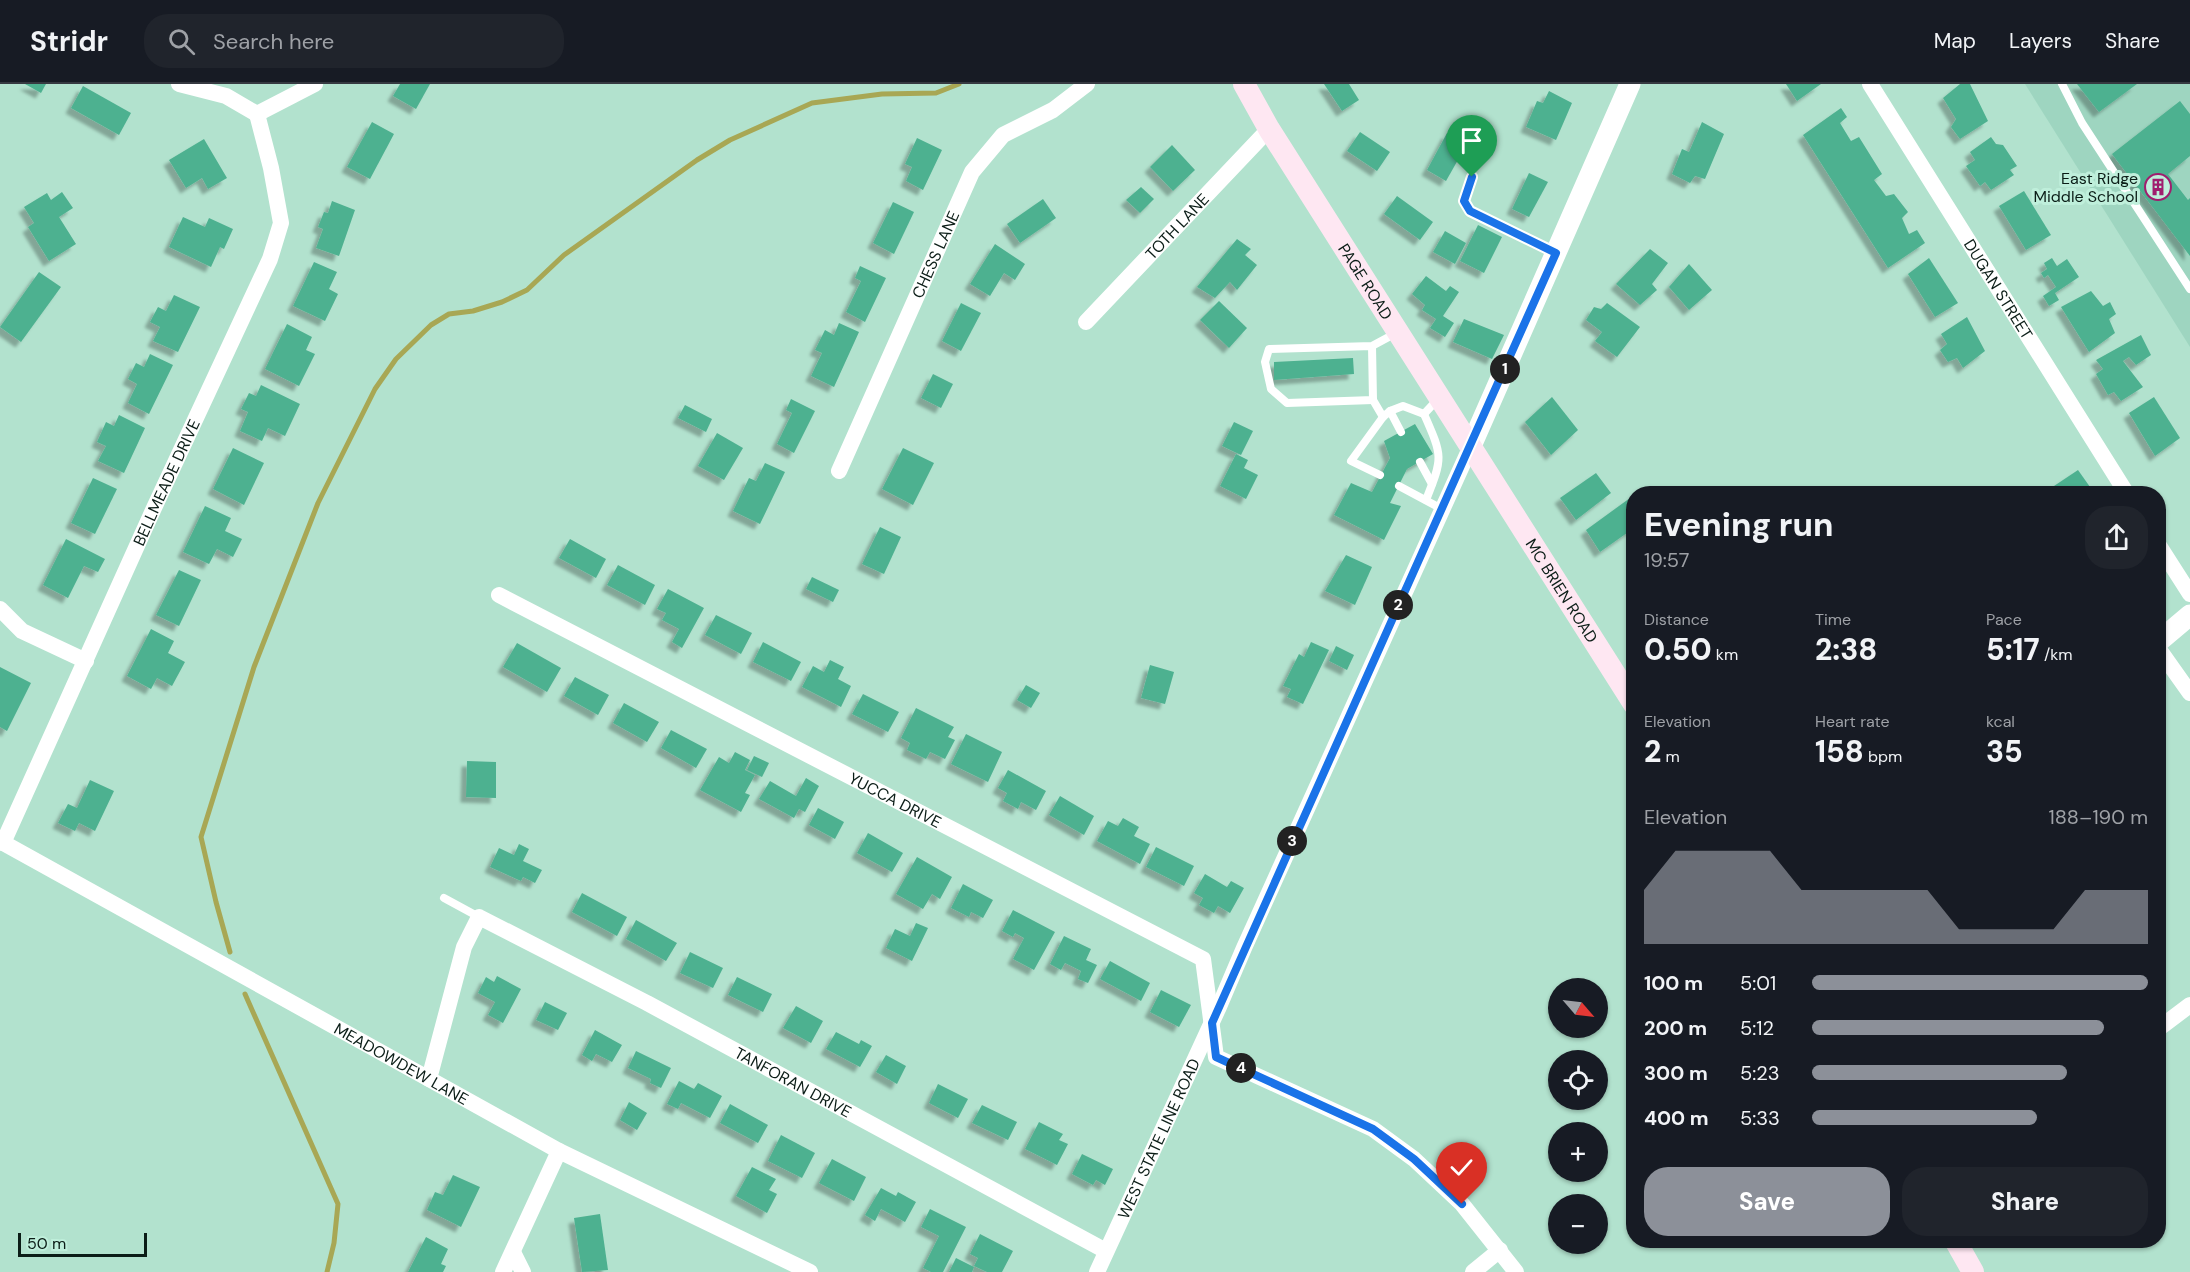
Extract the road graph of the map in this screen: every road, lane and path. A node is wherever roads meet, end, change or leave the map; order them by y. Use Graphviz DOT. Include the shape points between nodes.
graph roads {
  1 [pos="178,84"];
  2 [pos="315,84"];
  3 [pos="1087,84"];
  4 [pos="1244,84"];
  5 [pos="1630,84"];
  6 [pos="1870,84"];
  7 [pos="2062,84"];
  8 [pos="257,114"];
  9 [pos="1269,129"];
  10 [pos="1472,177"];
  11 [pos="1556,253"];
  12 [pos="2190,289"];
  13 [pos="1086,322"];
  14 [pos="1398,332"];
  15 [pos="1372,346"];
  16 [pos="1440,397"];
  17 [pos="1372,400"];
  18 [pos="1386,414"];
  19 [pos="1424,414"];
  20 [pos="1401,432"];
  21 [pos="1471,446"];
  22 [pos="1420,462"];
  23 [pos="838,471"];
  24 [pos="1380,476"];
  25 [pos="1490,478"];
  26 [pos="1432,484"];
  27 [pos="1399,486"];
  28 [pos="2122,486"];
  29 [pos="1426,500"];
  30 [pos="1442,509"];
  31 [pos="2166,556"];
  32 [pos="2190,594"];
  33 [pos="499,595"];
  34 [pos="0,609"];
  35 [pos="2190,615"];
  36 [pos="2166,635"];
  37 [pos="2166,659"];
  38 [pos="86,661"];
  39 [pos="1626,691"];
  40 [pos="2190,693"];
  41 [pos="1,842"];
  42 [pos="444,898"];
  43 [pos="479,917"];
  44 [pos="2190,1005"];
  45 [pos="1212,1023"];
  46 [pos="2166,1023"];
  47 [pos="429,1079"];
  48 [pos="559,1151"];
  49 [pos="1960,1248"];
  50 [pos="1500,1250"];
  51 [pos="1106,1251"];
  52 [pos="513,1252"];
  53 [pos="805,1271"];
  54 [pos="503,1272"];
  55 [pos="523,1272"];
  56 [pos="1096,1272"];
  57 [pos="1473,1272"];
  58 [pos="1516,1272"];
  59 [pos="1973,1272"];
  1 -- 8 [label="street" via="226,96"];
  2 -- 8 [label="street"];
  3 -- 23 [label="street, CHESS LANE" via="1053,110 1003,135 972,172"];
  4 -- 9 [label="main road, PAGE ROAD"];
  5 -- 11 [label="street, WEST STATE LINE ROAD"];
  6 -- 28 [label="street, DUGAN STREET"];
  7 -- 12 [label="lane" via="2082,123"];
  8 -- 38 [label="street, BELLMEADE DRIVE" via="282,223 270,259"];
  9 -- 13 [label="street, TOTH LANE"];
  9 -- 14 [label="main road, PAGE ROAD"];
  10 -- 11 [label="lane" via="1464,201 1470,211"];
  11 -- 21 [label="street, WEST STATE LINE ROAD"];
  14 -- 15 [label="lane"];
  14 -- 16 [label="main road, PAGE ROAD"];
  15 -- 17 [label="lane"];
  15 -- 17 [label="lane" via="1269,349 1265,362 1271,389 1287,404"];
  16 -- 19 [label="lane"];
  16 -- 21 [label="main road, PAGE ROAD"];
  17 -- 18 [label="lane"];
  18 -- 19 [label="lane" via="1403,406"];
  18 -- 20 [label="lane"];
  18 -- 24 [label="lane" via="1351,461"];
  19 -- 26 [label="lane" via="1439,447 1439,467"];
  21 -- 25 [label="main road, PAGE ROAD"];
  21 -- 30 [label="street, WEST STATE LINE ROAD"];
  22 -- 26 [label="lane"];
  25 -- 39 [label="main road, MC BRIEN ROAD"];
  26 -- 29 [label="lane"];
  27 -- 29 [label="lane"];
  29 -- 30 [label="lane"];
  30 -- 45 [label="street, WEST STATE LINE ROAD"];
  31 -- 32 [label="street"];
  33 -- 45 [label="street, YUCCA DRIVE" via="1203,959"];
  34 -- 38 [label="street" via="22,631"];
  35 -- 36 [label="street"];
  37 -- 40 [label="street"];
  38 -- 41 [label="street, BELLMEADE DRIVE"];
  41 -- 47 [label="street, MEADOWDEW LANE"];
  42 -- 43 [label="lane, TANFORAN DRIVE"];
  43 -- 47 [label="street" via="464,947"];
  43 -- 51 [label="street, TANFORAN DRIVE" via="647,1003"];
  44 -- 46 [label="street"];
  45 -- 50 [label="street, YUCCA DRIVE" via="1216,1057 1373,1129 1414,1159 1462,1204"];
  45 -- 51 [label="street, WEST STATE LINE ROAD"];
  47 -- 48 [label="street, MEADOWDEW LANE"];
  48 -- 52 [label="street"];
  48 -- 53 [label="street, MEADOWDEW LANE"];
  49 -- 59 [label="main road"];
  50 -- 57 [label="street"];
  50 -- 58 [label="street"];
  51 -- 56 [label="street, WEST STATE LINE ROAD"];
  52 -- 54 [label="street"];
  52 -- 55 [label="street"];
}
